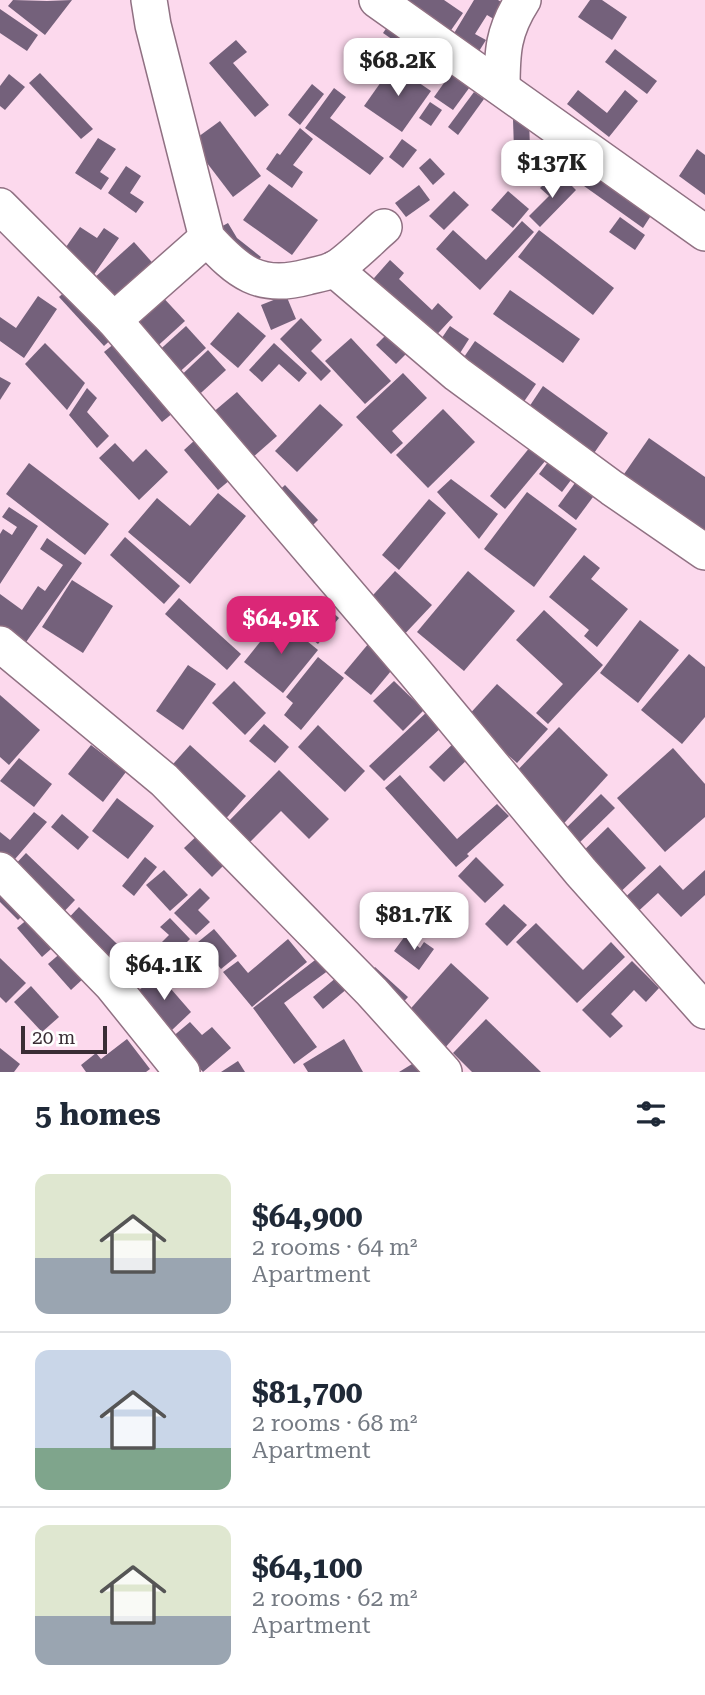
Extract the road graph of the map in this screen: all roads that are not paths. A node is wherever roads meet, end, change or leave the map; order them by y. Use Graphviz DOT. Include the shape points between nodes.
graph roads {
  1 [pos="149,0"];
  2 [pos="377,0"];
  3 [pos="523,0"];
  4 [pos="502,88"];
  5 [pos="0,206"];
  6 [pos="384,228"];
  7 [pos="705,233"];
  8 [pos="207,238"];
  9 [pos="334,269"];
  10 [pos="114,320"];
  11 [pos="705,552"];
  12 [pos="0,644"];
  13 [pos="0,870"];
  14 [pos="705,1011"];
  15 [pos="181,1072"];
  16 [pos="444,1072"];
  1 -- 8 [label="street"];
  2 -- 4 [label="street"];
  3 -- 4 [label="street" via="502,49"];
  4 -- 7 [label="street"];
  5 -- 10 [label="street"];
  6 -- 9 [label="street"];
  8 -- 9 [label="street" via="242,272 264,281 287,282"];
  8 -- 10 [label="street"];
  9 -- 11 [label="street" via="457,374"];
  10 -- 14 [label="street" via="581,872"];
  12 -- 16 [label="street" via="164,779"];
  13 -- 15 [label="street" via="112,985"];
}
